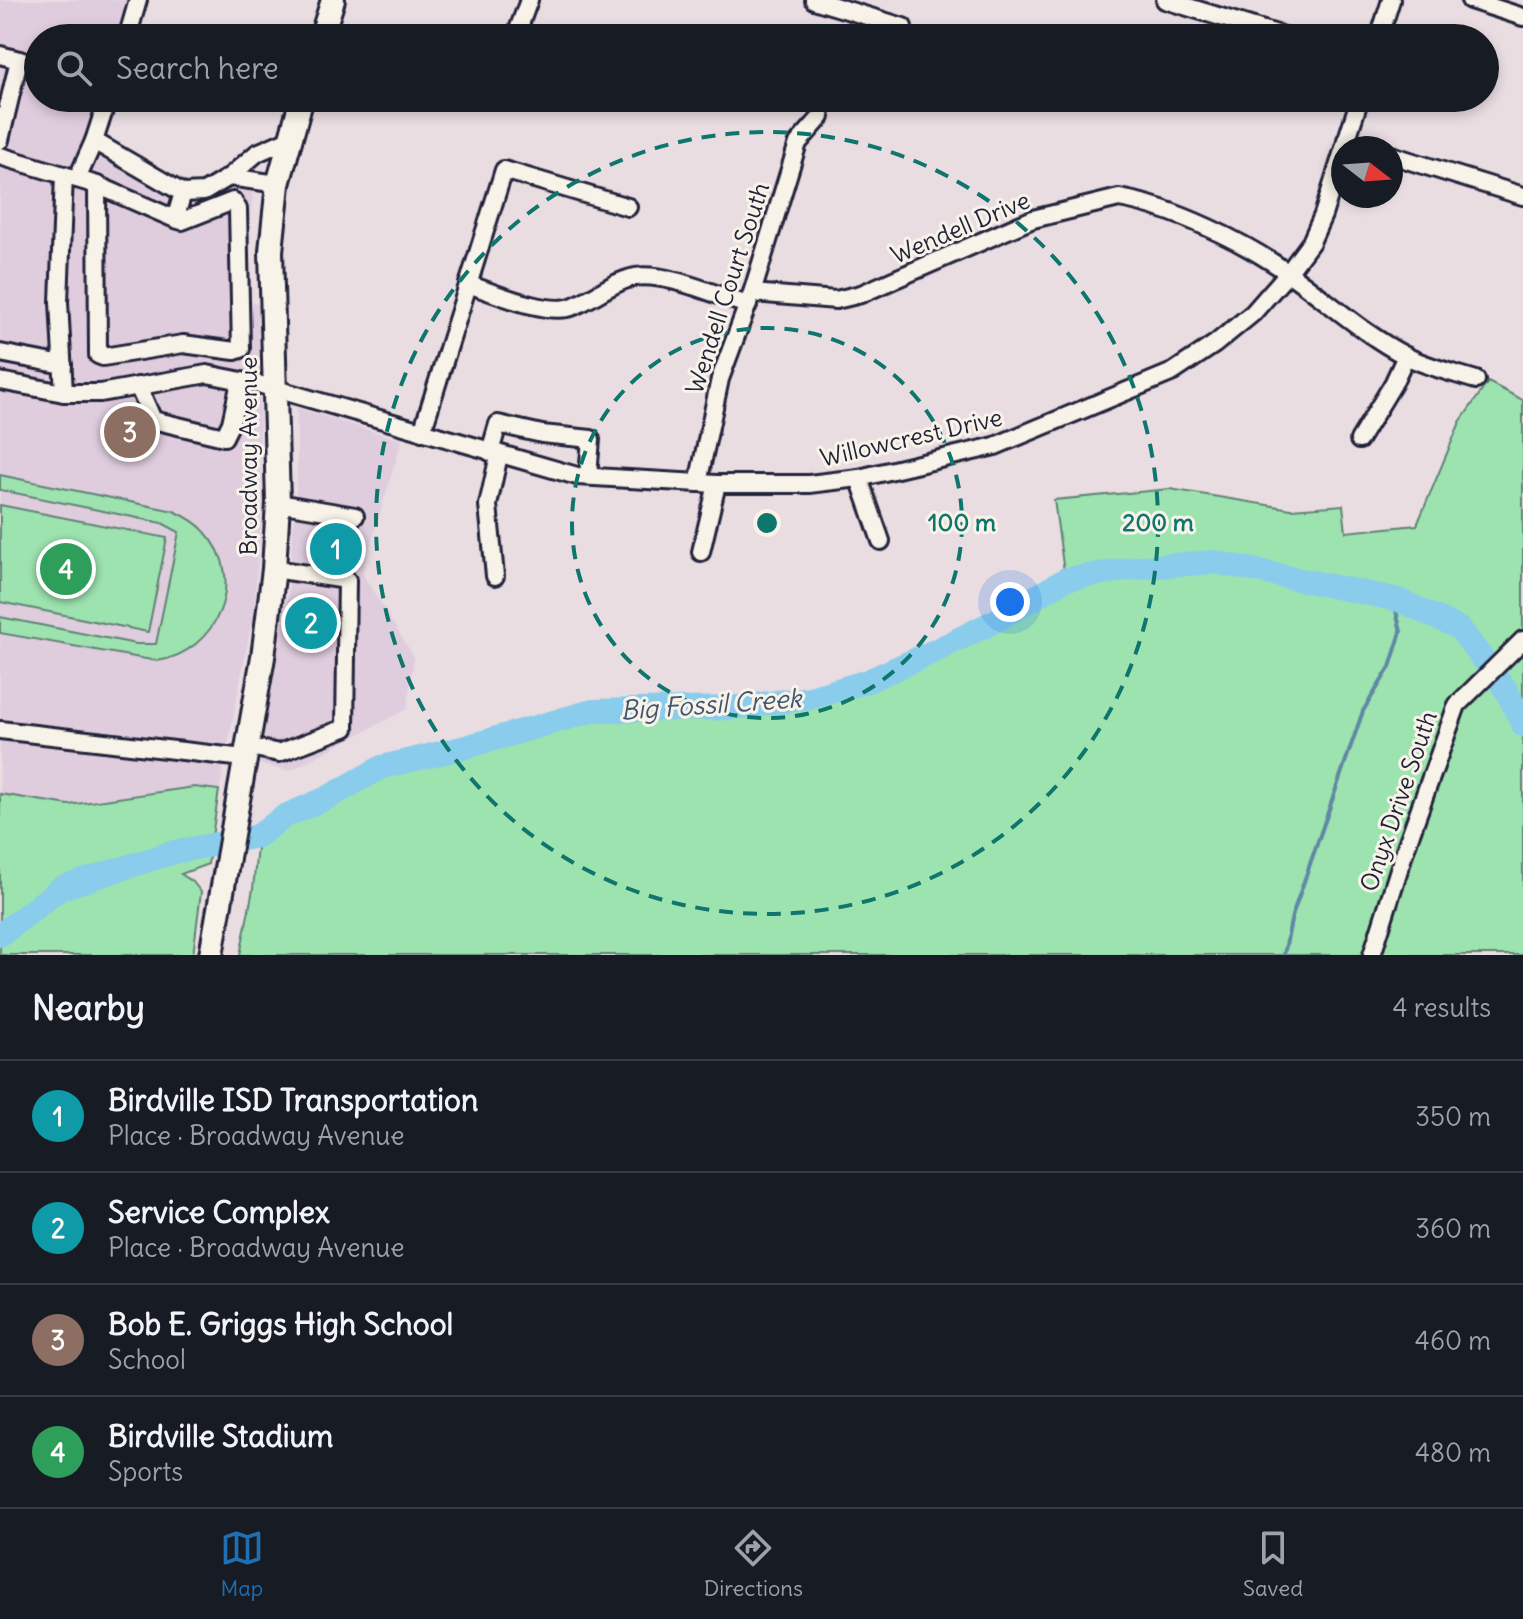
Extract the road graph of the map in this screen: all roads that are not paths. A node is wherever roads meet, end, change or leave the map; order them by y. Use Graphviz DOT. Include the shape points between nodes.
graph roads {
  1 [pos="138,0"];
  2 [pos="333,0"];
  3 [pos="529,0"];
  4 [pos="814,0"];
  5 [pos="1165,0"];
  6 [pos="1391,0"];
  7 [pos="1470,0"];
  8 [pos="1523,17"];
  9 [pos="131,24"];
  10 [pos="325,24"];
  11 [pos="520,24"];
  12 [pos="893,24"];
  13 [pos="1244,24"];
  14 [pos="1383,24"];
  15 [pos="0,55"];
  16 [pos="19,60"];
  17 [pos="24,62"];
  18 [pos="103,112"];
  19 [pos="298,112"];
  20 [pos="1355,112"];
  21 [pos="821,117"];
  22 [pos="1347,136"];
  23 [pos="289,139"];
  24 [pos="0,140"];
  25 [pos="94,141"];
  26 [pos="0,156"];
  27 [pos="1403,159"];
  28 [pos="70,177"];
  29 [pos="229,177"];
  30 [pos="278,184"];
  31 [pos="97,185"];
  32 [pos="1331,189"];
  33 [pos="183,193"];
  34 [pos="1523,196"];
  35 [pos="628,207"];
  36 [pos="175,219"];
  37 [pos="1288,273"];
  38 [pos="468,284"];
  39 [pos="750,299"];
  40 [pos="0,353"];
  41 [pos="1406,356"];
  42 [pos="63,365"];
  43 [pos="1476,380"];
  44 [pos="0,381"];
  45 [pos="240,382"];
  46 [pos="138,386"];
  47 [pos="276,389"];
  48 [pos="64,393"];
  49 [pos="422,432"];
  50 [pos="1359,440"];
  51 [pos="495,454"];
  52 [pos="588,476"];
  53 [pos="859,478"];
  54 [pos="698,483"];
  55 [pos="717,484"];
  56 [pos="278,503"];
  57 [pos="355,516"];
  58 [pos="881,541"];
  59 [pos="701,552"];
  60 [pos="274,569"];
  61 [pos="495,576"];
  62 [pos="1521,641"];
  63 [pos="0,730"];
  64 [pos="245,752"];
  65 [pos="211,955"];
  66 [pos="1372,955"];
  1 -- 9 [label="street"];
  2 -- 10 [label="main road"];
  3 -- 11 [label="street"];
  4 -- 12 [label="street"];
  5 -- 13 [label="street"];
  6 -- 14 [label="street"];
  7 -- 8 [label="street"];
  15 -- 16 [label="street"];
  16 -- 17 [label="street"];
  16 -- 24 [label="street"];
  18 -- 25 [label="street"];
  19 -- 23 [label="main road, Broadway Avenue"];
  20 -- 22 [label="street, Willowcrest Drive"];
  21 -- 39 [label="street, Wendell Court South" via="798,143"];
  23 -- 29 [label="street" via="257,153"];
  23 -- 30 [label="main road, Broadway Avenue"];
  25 -- 28 [label="street"];
  25 -- 33 [label="street"];
  26 -- 28 [label="street"];
  27 -- 34 [label="street"];
  28 -- 31 [label="street"];
  28 -- 42 [label="street" via="59,302"];
  29 -- 30 [label="street"];
  29 -- 33 [label="street" via="204,192"];
  30 -- 47 [label="main road, Broadway Avenue" via="271,251"];
  31 -- 36 [label="street"];
  31 -- 36 [label="street" via="98,355 183,344 241,349 238,209 233,201"];
  32 -- 37 [label="street, Willowcrest Drive" via="1311,242"];
  33 -- 36 [label="street"];
  35 -- 38 [label="street" via="504,170"];
  37 -- 39 [label="street, Wendell Drive" via="1213,229 1119,198 1033,219 861,294 836,300"];
  37 -- 41 [label="street, Wendell Drive"];
  37 -- 53 [label="street, Willowcrest Drive" via="1253,313 1173,372 995,446"];
  38 -- 39 [label="street, Wendell Drive" via="557,310 643,277"];
  38 -- 49 [label="street"];
  39 -- 54 [label="street, Wendell Court South" via="720,379"];
  40 -- 42 [label="street"];
  41 -- 43 [label="street, Wendell Drive"];
  41 -- 50 [label="street"];
  42 -- 48 [label="street"];
  44 -- 48 [label="street, Willowcrest Drive"];
  45 -- 46 [label="street, Willowcrest Drive" via="207,374"];
  45 -- 46 [label="street" via="224,437 153,420"];
  45 -- 47 [label="street, Willowcrest Drive"];
  46 -- 48 [label="street, Willowcrest Drive"];
  47 -- 49 [label="street, Willowcrest Drive"];
  47 -- 56 [label="main road, Broadway Avenue"];
  49 -- 51 [label="street, Willowcrest Drive"];
  51 -- 52 [label="street, Willowcrest Drive"];
  51 -- 52 [label="street" via="498,424 591,439"];
  51 -- 61 [label="street" via="488,505"];
  52 -- 54 [label="street, Willowcrest Drive"];
  53 -- 55 [label="street, Willowcrest Drive"];
  53 -- 58 [label="street"];
  54 -- 55 [label="street, Willowcrest Drive"];
  55 -- 59 [label="street"];
  56 -- 57 [label="street"];
  56 -- 60 [label="main road, Broadway Avenue"];
  60 -- 64 [label="main road, Broadway Avenue"];
  60 -- 64 [label="street" via="347,580 345,728 279,753"];
  62 -- 66 [label="street, Onyx Drive South" via="1457,705"];
  63 -- 64 [label="street"];
  64 -- 65 [label="main road, Broadway Avenue"];
}
